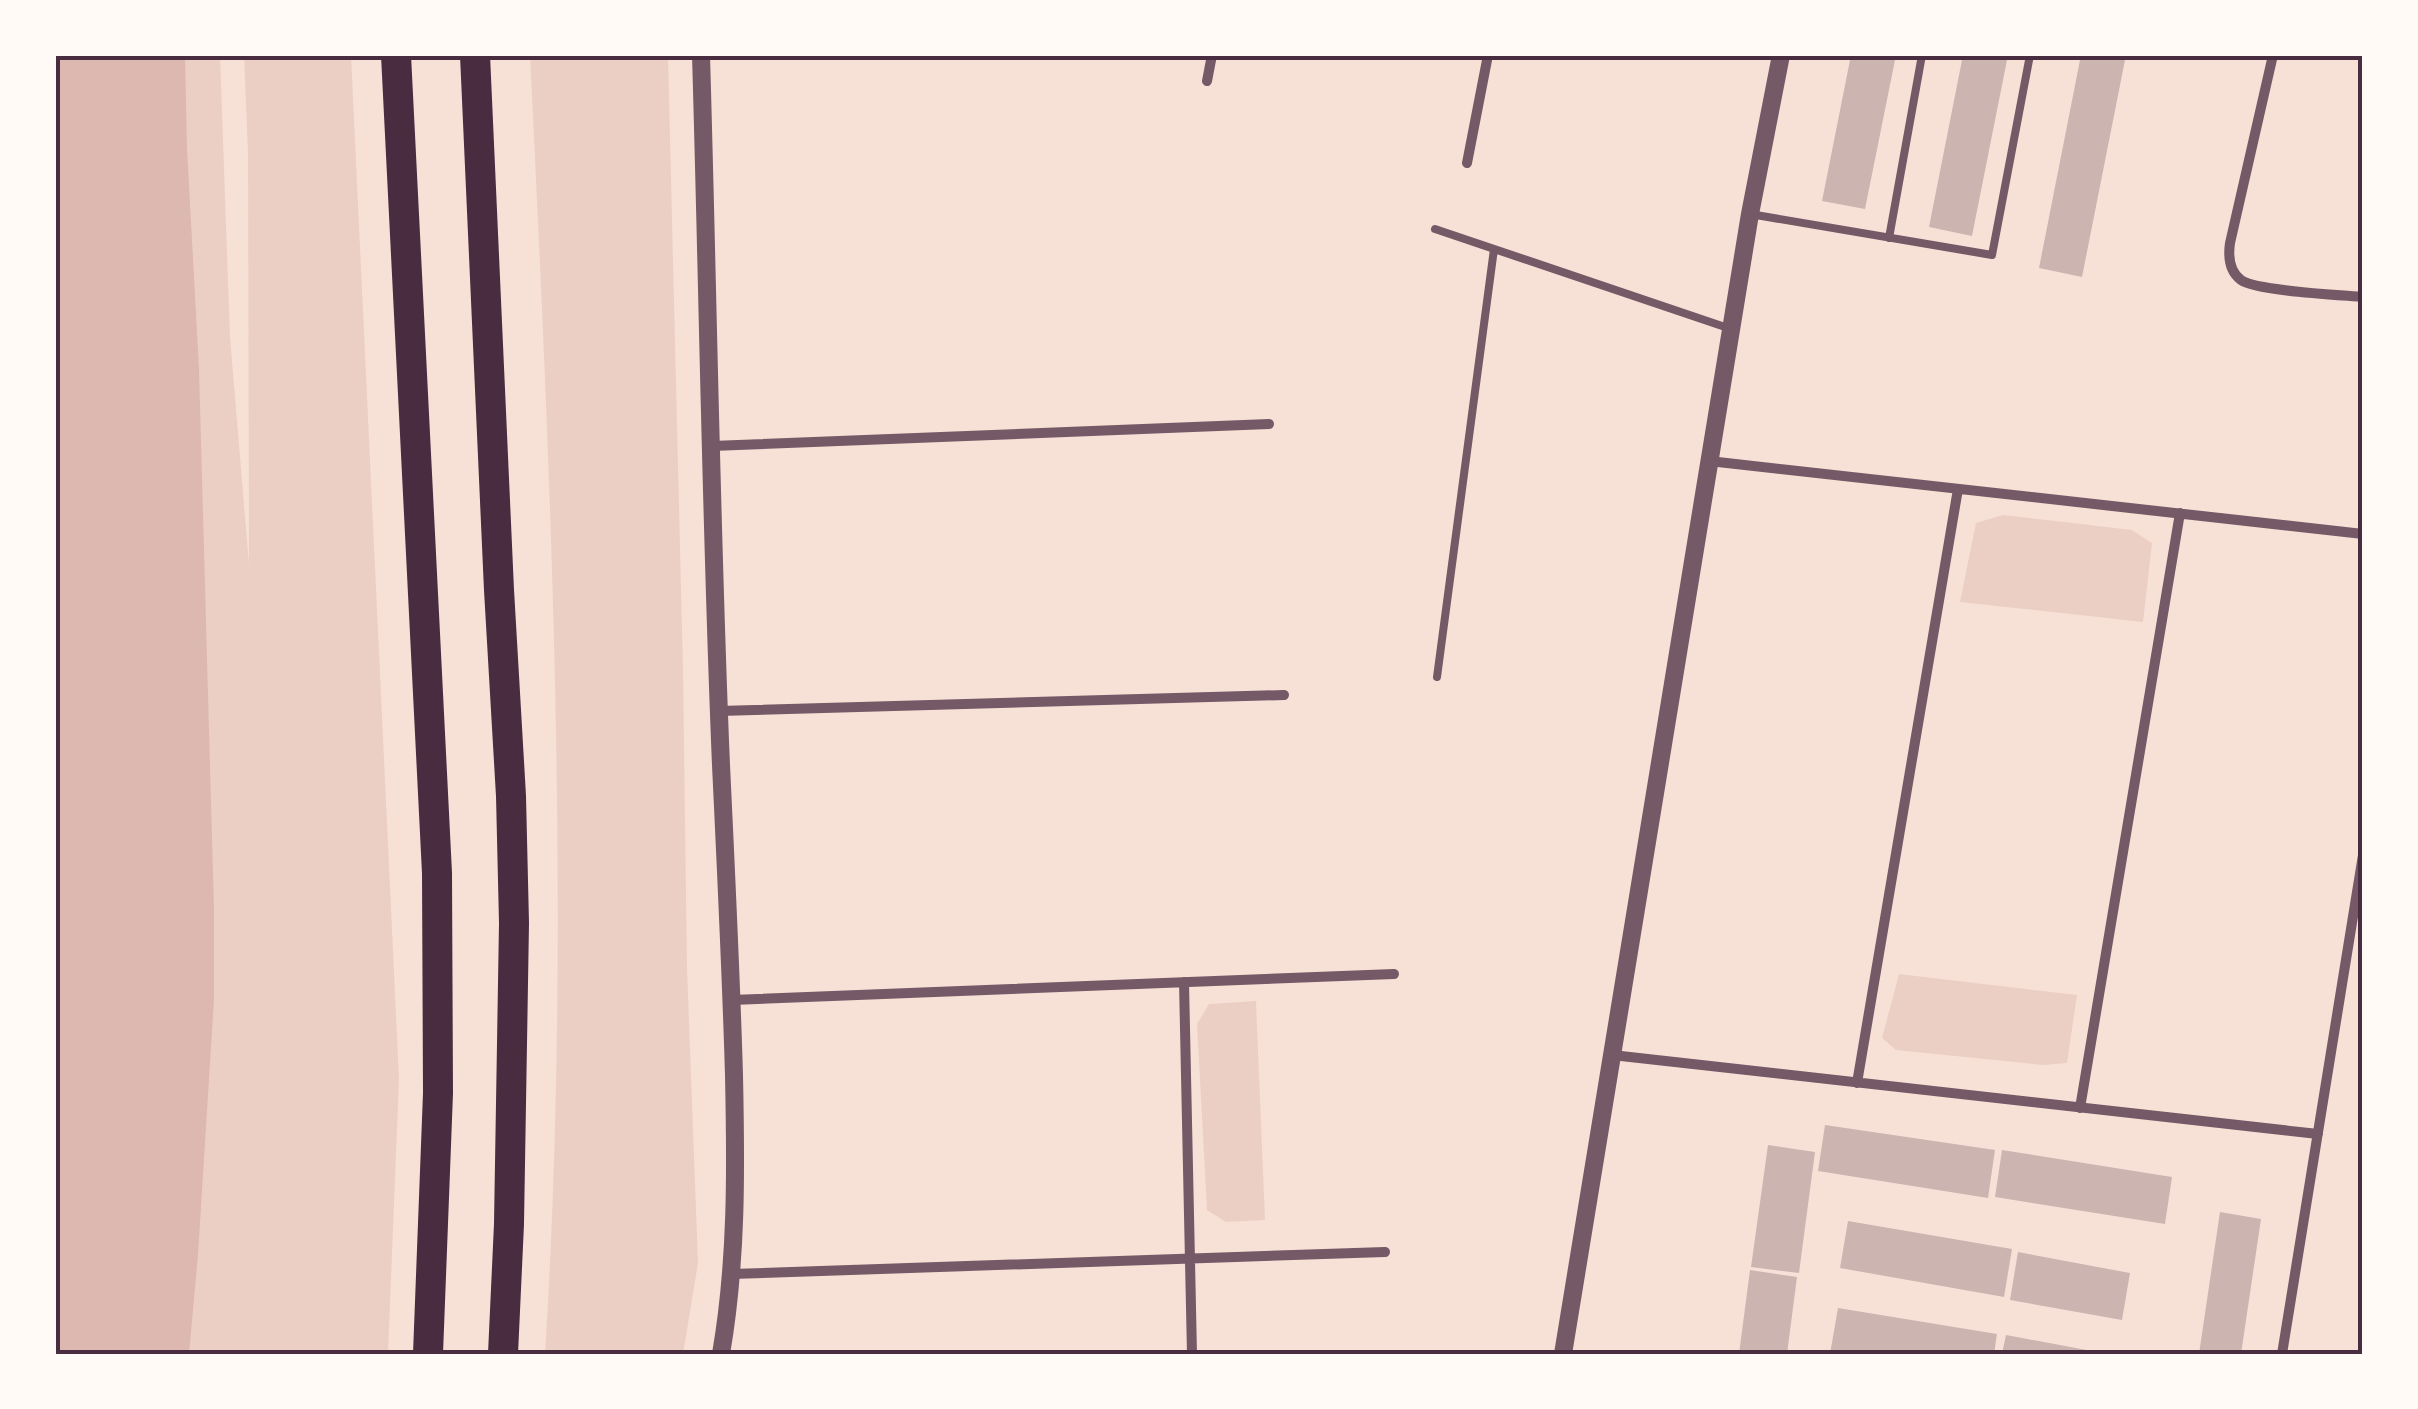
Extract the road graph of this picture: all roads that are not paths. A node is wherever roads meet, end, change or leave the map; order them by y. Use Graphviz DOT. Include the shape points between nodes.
graph roads {
  1 [pos="396,55"];
  2 [pos="475,55"];
  3 [pos="702,55"];
  4 [pos="1212,55"];
  5 [pos="1488,55"];
  6 [pos="1781,55"];
  7 [pos="1922,55"];
  8 [pos="2030,55"];
  9 [pos="2273,55"];
  10 [pos="1207,81"];
  11 [pos="1467,163"];
  12 [pos="1750,214"];
  13 [pos="1435,229"];
  14 [pos="1889,238"];
  15 [pos="1494,249"];
  16 [pos="2363,297"];
  17 [pos="1731,328"];
  18 [pos="1269,424"];
  19 [pos="712,446"];
  20 [pos="1709,461"];
  21 [pos="1958,488"];
  22 [pos="2180,513"];
  23 [pos="2363,534"];
  24 [pos="1438,677"];
  25 [pos="1284,695"];
  26 [pos="719,711"];
  27 [pos="2363,855"];
  28 [pos="1394,974"];
  29 [pos="1184,982"];
  30 [pos="732,1000"];
  31 [pos="1612,1055"];
  32 [pos="1858,1083"];
  33 [pos="2080,1108"];
  34 [pos="2318,1134"];
  35 [pos="1386,1252"];
  36 [pos="1190,1258"];
  37 [pos="731,1274"];
  38 [pos="428,1354"];
  39 [pos="503,1354"];
  40 [pos="721,1354"];
  41 [pos="1192,1354"];
  42 [pos="1563,1354"];
  43 [pos="2282,1354"];
  1 -- 38 [label="highway" via="437,873 438,1093"];
  2 -- 39 [label="highway" via="514,923"];
  3 -- 19 [label="street"];
  4 -- 10 [label="street"];
  5 -- 11 [label="street"];
  6 -- 12 [label="street"];
  7 -- 14 [label="lane"];
  8 -- 14 [label="lane" via="1992,256"];
  9 -- 16 [label="street" via="2230,243 2232,270 2258,286"];
  12 -- 14 [label="lane"];
  12 -- 17 [label="street"];
  13 -- 15 [label="lane"];
  15 -- 17 [label="lane"];
  15 -- 24 [label="lane"];
  17 -- 20 [label="street"];
  18 -- 19 [label="street"];
  19 -- 26 [label="street"];
  20 -- 21 [label="street"];
  20 -- 31 [label="street"];
  21 -- 22 [label="street"];
  21 -- 32 [label="street"];
  22 -- 23 [label="street"];
  22 -- 33 [label="street"];
  25 -- 26 [label="street"];
  26 -- 30 [label="street"];
  27 -- 34 [label="street"];
  28 -- 29 [label="street"];
  29 -- 30 [label="street"];
  29 -- 36 [label="street"];
  30 -- 37 [label="street"];
  31 -- 32 [label="street"];
  31 -- 42 [label="street"];
  32 -- 33 [label="street"];
  33 -- 34 [label="street"];
  34 -- 43 [label="street"];
  35 -- 36 [label="street"];
  36 -- 37 [label="street"];
  36 -- 41 [label="street"];
  37 -- 40 [label="street"];
}
